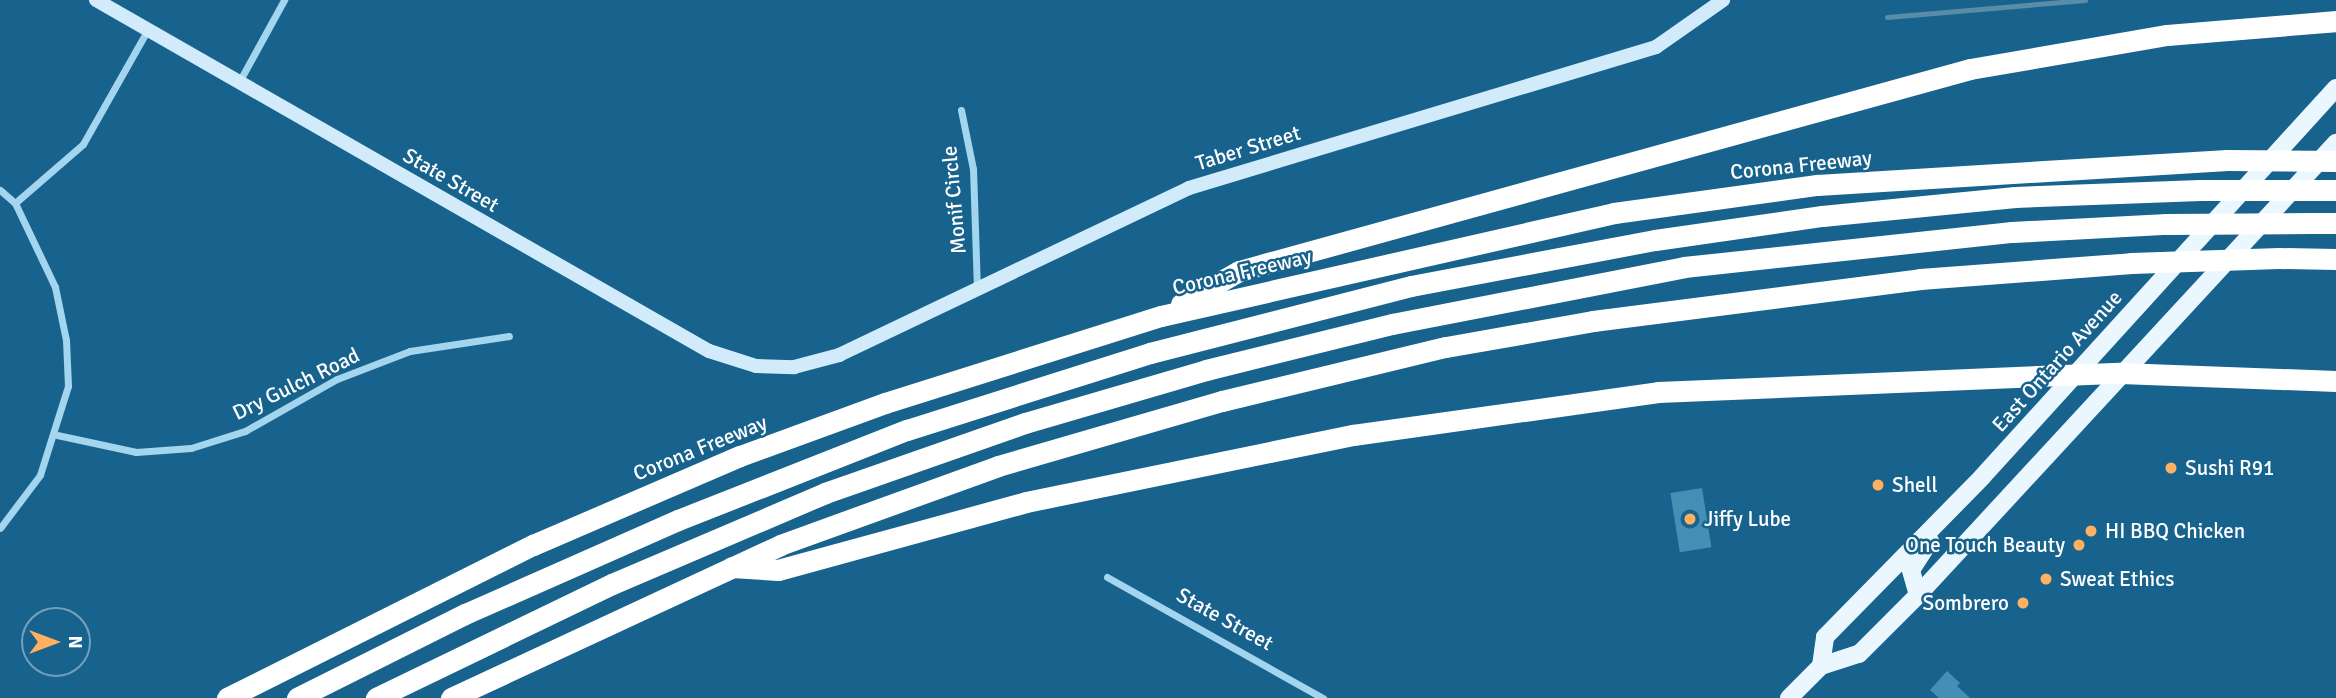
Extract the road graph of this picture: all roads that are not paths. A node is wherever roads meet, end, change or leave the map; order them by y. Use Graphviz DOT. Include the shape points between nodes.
graph roads {
  1 [pos="96,0"];
  2 [pos="284,0"];
  3 [pos="1723,0"];
  4 [pos="2336,21"];
  5 [pos="148,29"];
  6 [pos="239,83"];
  7 [pos="2336,88"];
  8 [pos="961,110"];
  9 [pos="2336,143"];
  10 [pos="2336,161"];
  11 [pos="0,190"];
  12 [pos="2336,190"];
  13 [pos="15,203"];
  14 [pos="2336,223"];
  15 [pos="2336,259"];
  16 [pos="977,287"];
  17 [pos="1161,316"];
  18 [pos="509,336"];
  19 [pos="794,367"];
  20 [pos="2120,373"];
  21 [pos="2072,377"];
  22 [pos="2336,381"];
  23 [pos="57,435"];
  24 [pos="1948,511"];
  25 [pos="0,528"];
  26 [pos="730,567"];
  27 [pos="1107,576"];
  28 [pos="1918,595"];
  29 [pos="1821,666"];
  30 [pos="227,698"];
  31 [pos="297,698"];
  32 [pos="376,698"];
  33 [pos="451,698"];
  34 [pos="1323,698"];
  35 [pos="1789,698"];
  1 -- 5 [label="street, State Street"];
  2 -- 6 [label="street"];
  3 -- 16 [label="street, Taber Street" via="1656,47 1189,188"];
  4 -- 17 [label="highway" via="2167,35 1970,69 1239,271"];
  5 -- 6 [label="street, State Street"];
  5 -- 13 [label="street" via="83,144"];
  6 -- 19 [label="street, State Street" via="709,351 756,366"];
  7 -- 21 [label="main road, East Ontario Avenue"];
  8 -- 16 [label="street, Monif Circle" via="973,169"];
  9 -- 20 [label="main road"];
  10 -- 17 [label="highway, Corona Freeway, bridge" via="2227,160 1817,185 1614,214"];
  11 -- 13 [label="street"];
  12 -- 31 [label="highway, bridge" via="2200,190 2001,199 1655,240 1411,286 1150,353 907,430 678,520 465,614"];
  13 -- 23 [label="street" via="55,287 66,340 68,386"];
  14 -- 32 [label="highway, bridge" via="2167,224 2012,232 1684,267 1392,324 1206,370 1025,423 825,492 612,584"];
  15 -- 26 [label="highway, bridge" via="2131,262 1737,300 1446,347 1073,443 851,519"];
  16 -- 19 [label="street, Taber Street" via="839,355"];
  17 -- 30 [label="highway, Corona Freeway" via="886,403 740,456 533,545"];
  18 -- 23 [label="street, Dry Gulch Road" via="410,351 337,379 245,431 191,447 136,452"];
  20 -- 21 [label="highway"];
  20 -- 22 [label="highway"];
  20 -- 28 [label="main road"];
  21 -- 24 [label="main road, East Ontario Avenue"];
  21 -- 26 [label="highway" via="1658,392 1353,435 1040,500 778,570"];
  23 -- 25 [label="street" via="40,475"];
  24 -- 28 [label="main road" via="1911,570"];
  24 -- 29 [label="main road, East Ontario Avenue" via="1825,637"];
  26 -- 33 [label="highway"];
  27 -- 34 [label="street, State Street"];
  28 -- 29 [label="main road" via="1859,654"];
  29 -- 35 [label="main road"];
}
